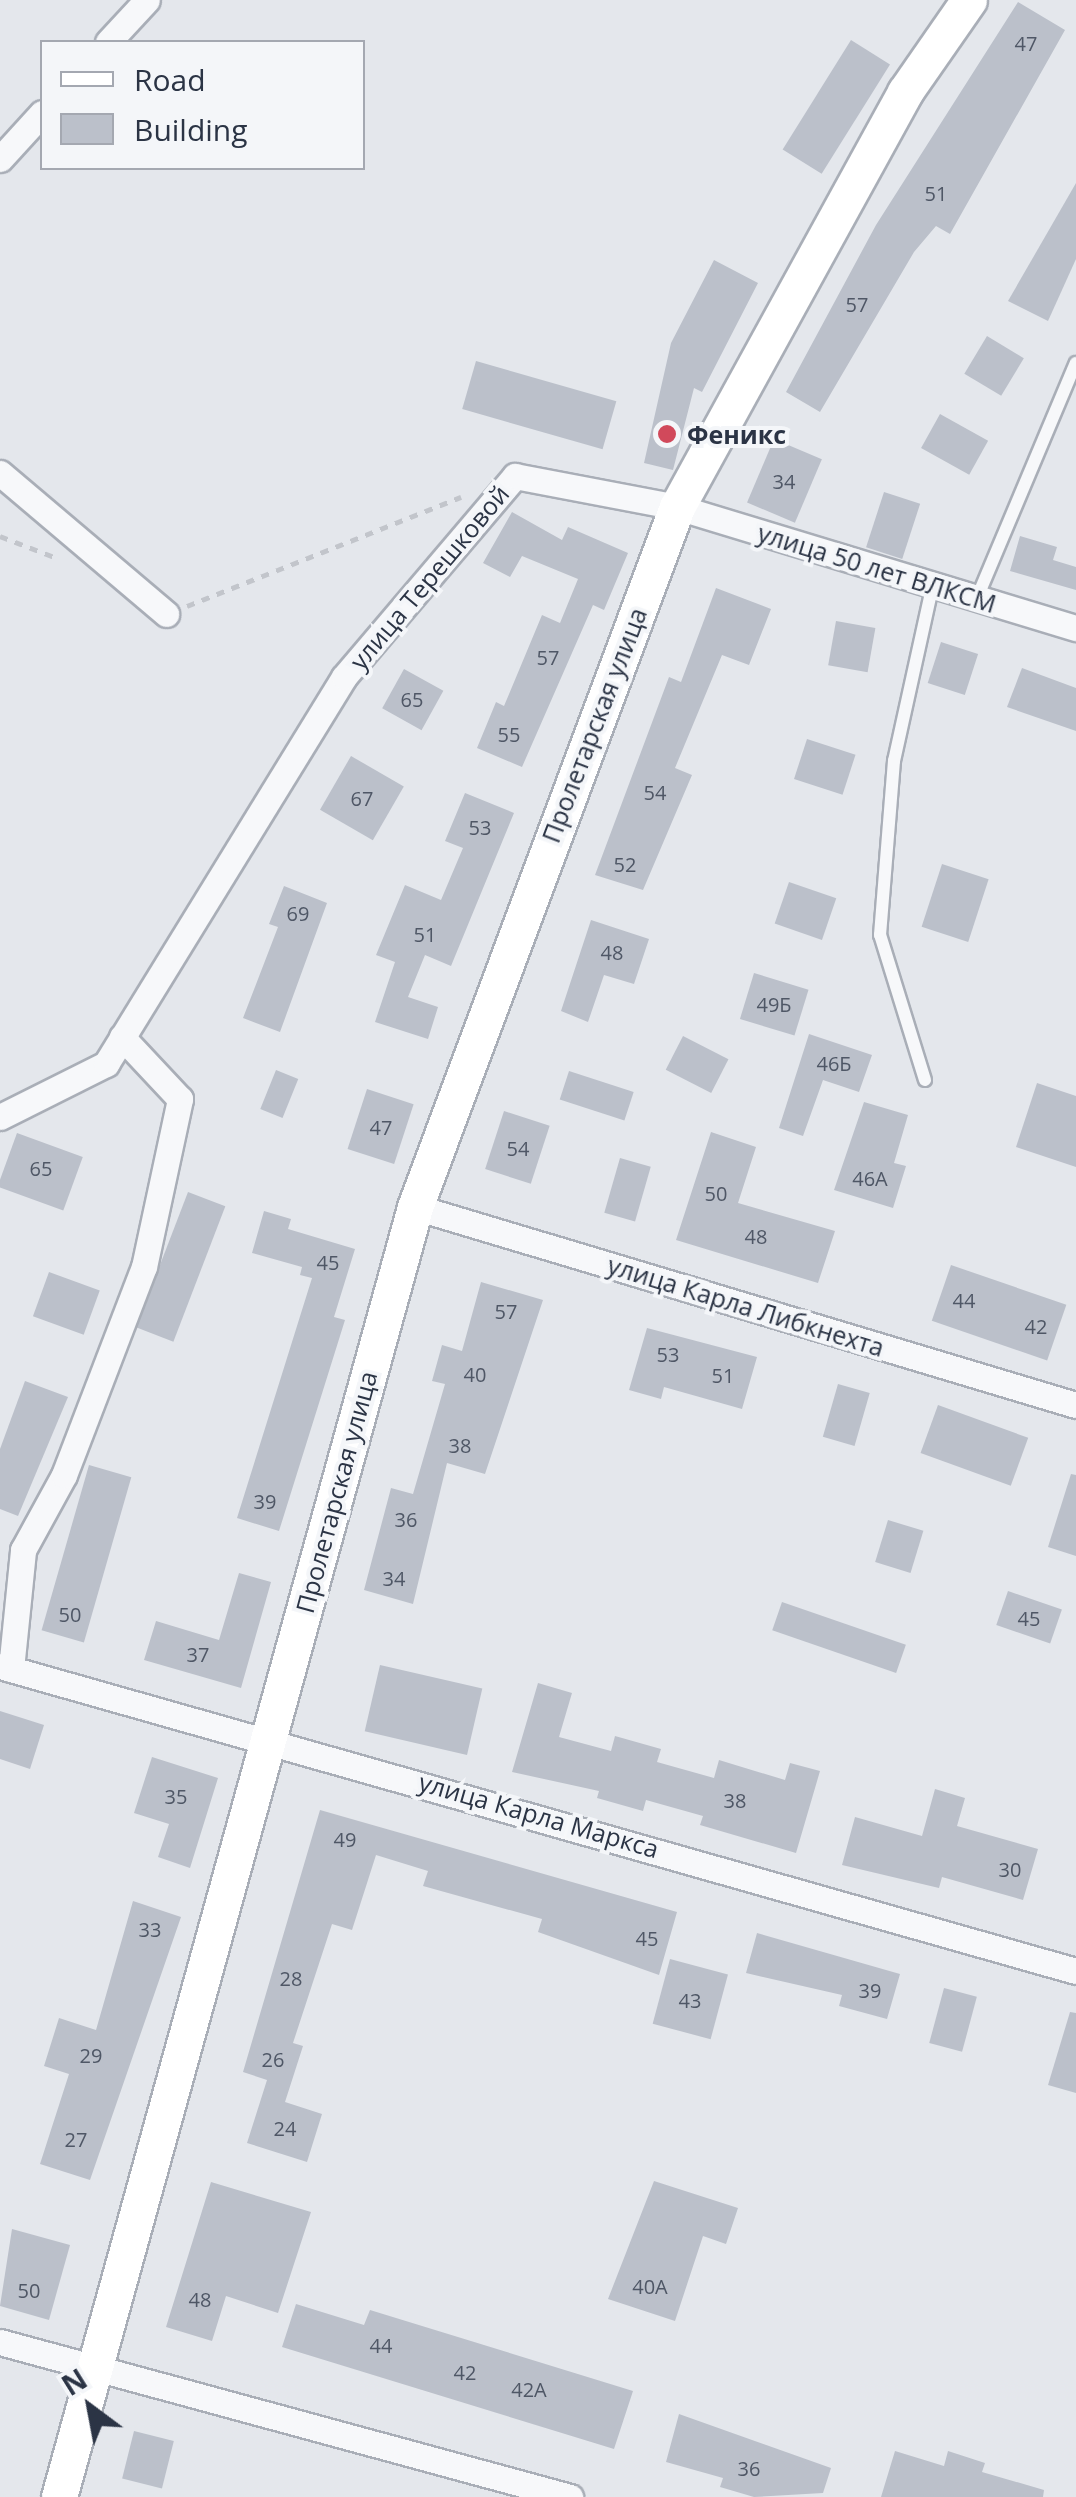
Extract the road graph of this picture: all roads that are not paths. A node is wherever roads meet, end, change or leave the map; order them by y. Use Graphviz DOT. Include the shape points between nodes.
graph roads {
  1 [pos="147,0"];
  2 [pos="969,0"];
  3 [pos="110,40"];
  4 [pos="40,115"];
  5 [pos="0,159"];
  6 [pos="1076,363"];
  7 [pos="0,474"];
  8 [pos="677,508"];
  9 [pos="933,584"];
  10 [pos="978,598"];
  11 [pos="166,614"];
  12 [pos="1076,628"];
  13 [pos="122,1038"];
  14 [pos="924,1080"];
  15 [pos="0,1117"];
  16 [pos="415,1207"];
  17 [pos="1076,1405"];
  18 [pos="6,1667"];
  19 [pos="268,1738"];
  20 [pos="1076,1971"];
  21 [pos="0,2342"];
  22 [pos="93,2363"];
  23 [pos="58,2497"];
  24 [pos="570,2497"];
  1 -- 3 [label="street"];
  2 -- 8 [label="main road" via="905,92"];
  4 -- 5 [label="street"];
  6 -- 10 [label="lane"];
  7 -- 11 [label="street"];
  8 -- 9 [label="street, улица 50 лет ВЛКСМ"];
  8 -- 13 [label="street, улица Терешковой" via="515,476 344,678"];
  8 -- 16 [label="main road, Пролетарская улица"];
  9 -- 10 [label="street, улица 50 лет ВЛКСМ"];
  9 -- 14 [label="lane" via="894,760 880,935"];
  10 -- 12 [label="street, улица 50 лет ВЛКСМ"];
  13 -- 15 [label="street, улица Терешковой" via="106,1064"];
  13 -- 18 [label="street" via="180,1098 144,1267 64,1475 23,1550"];
  16 -- 17 [label="street, улица Карла Либкнехта"];
  16 -- 19 [label="main road, Пролетарская улица"];
  18 -- 19 [label="street, улица Карла Маркса"];
  19 -- 20 [label="street, улица Карла Маркса"];
  19 -- 22 [label="main road, Пролетарская улица"];
  21 -- 22 [label="street"];
  22 -- 23 [label="main road, Пролетарская улица"];
  22 -- 24 [label="street"];
}
